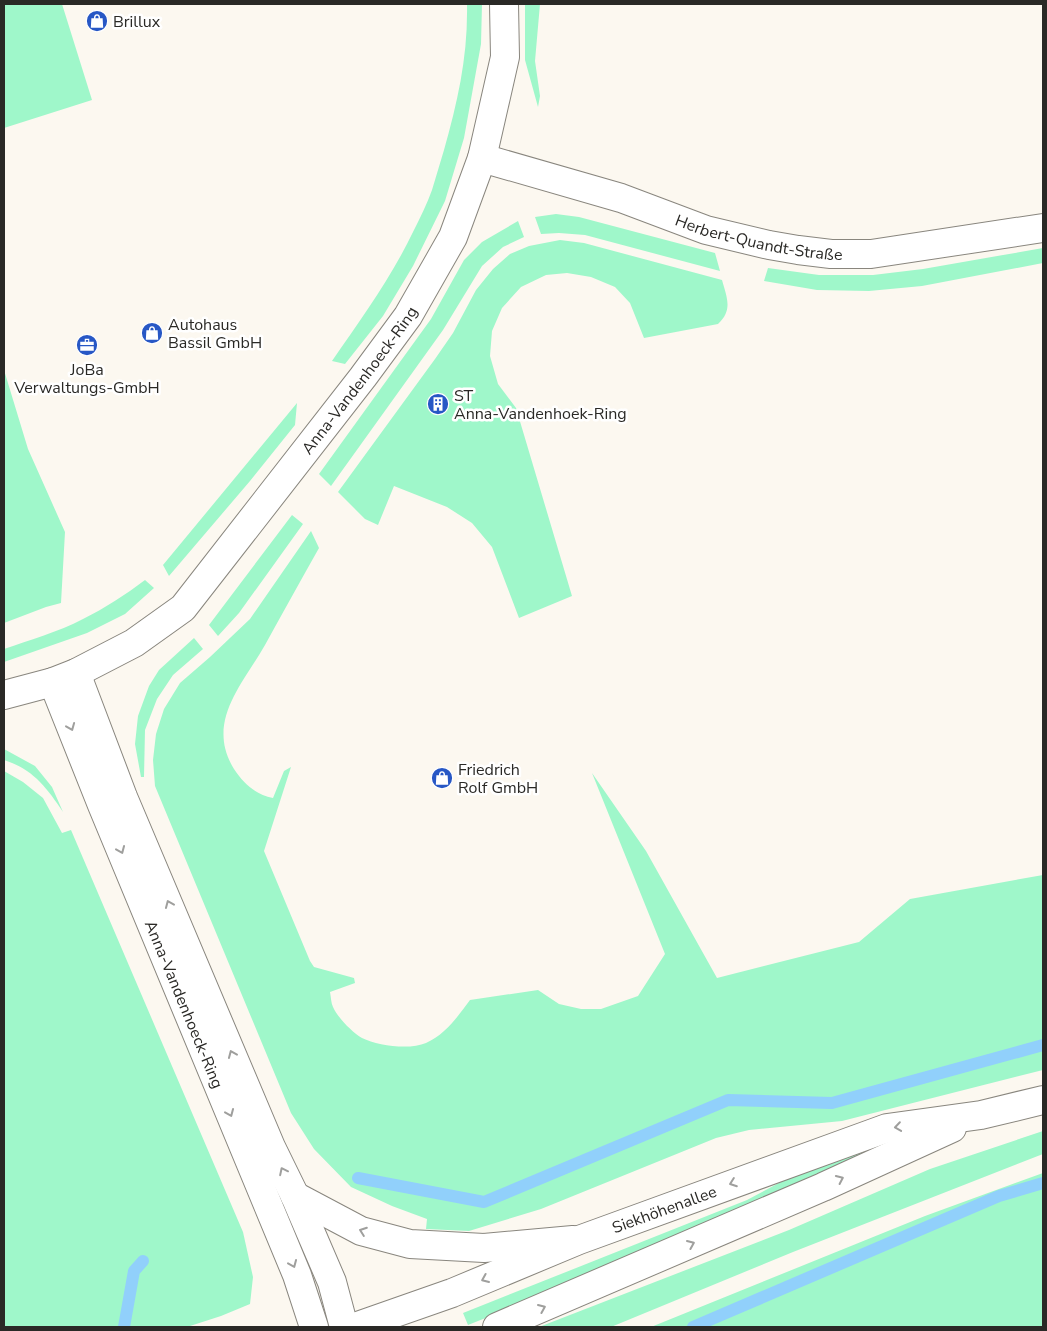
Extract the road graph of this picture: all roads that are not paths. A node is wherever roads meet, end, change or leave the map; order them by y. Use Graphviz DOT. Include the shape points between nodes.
graph roads {
  1 [pos="504,4"];
  2 [pos="482,158"];
  3 [pos="1043,228"];
  4 [pos="65,677"];
  5 [pos="4,696"];
  6 [pos="1043,1100"];
  7 [pos="981,1115"];
  8 [pos="295,1196"];
  9 [pos="579,1240"];
  10 [pos="314,1327"];
  11 [pos="344,1327"];
  12 [pos="355,1327"];
  13 [pos="497,1327"];
  1 -- 2 [label="street, Anna-Vandenhoeck-Ring" via="505,57"];
  2 -- 3 [label="street, Herbert-Quandt-Straße" via="621,198 706,230 798,250 871,254"];
  2 -- 4 [label="street, Anna-Vandenhoeck-Ring" via="453,238 408,316 183,608 134,643"];
  4 -- 5 [label="street, Anna-Vandenhoeck-Ring"];
  8 -- 4 [label="street, Anna-Vandenhoeck-Ring, one-way" via="271,1147 127,806"];
  4 -- 10 [label="street, Anna-Vandenhoeck-Ring, one-way" via="106,814 297,1275"];
  6 -- 7 [label="street, Siekhöhenallee"];
  7 -- 9 [label="street, Siekhöhenallee, one-way" via="887,1128"];
  13 -- 7 [label="street, Siekhöhenallee, one-way" via="824,1187"];
  9 -- 8 [label="street, one-way" via="484,1248 410,1244 361,1231"];
  8 -- 11 [label="street, Anna-Vandenhoeck-Ring" via="332,1282"];
  9 -- 12 [label="street, Siekhöhenallee, one-way" via="452,1293"];
}
